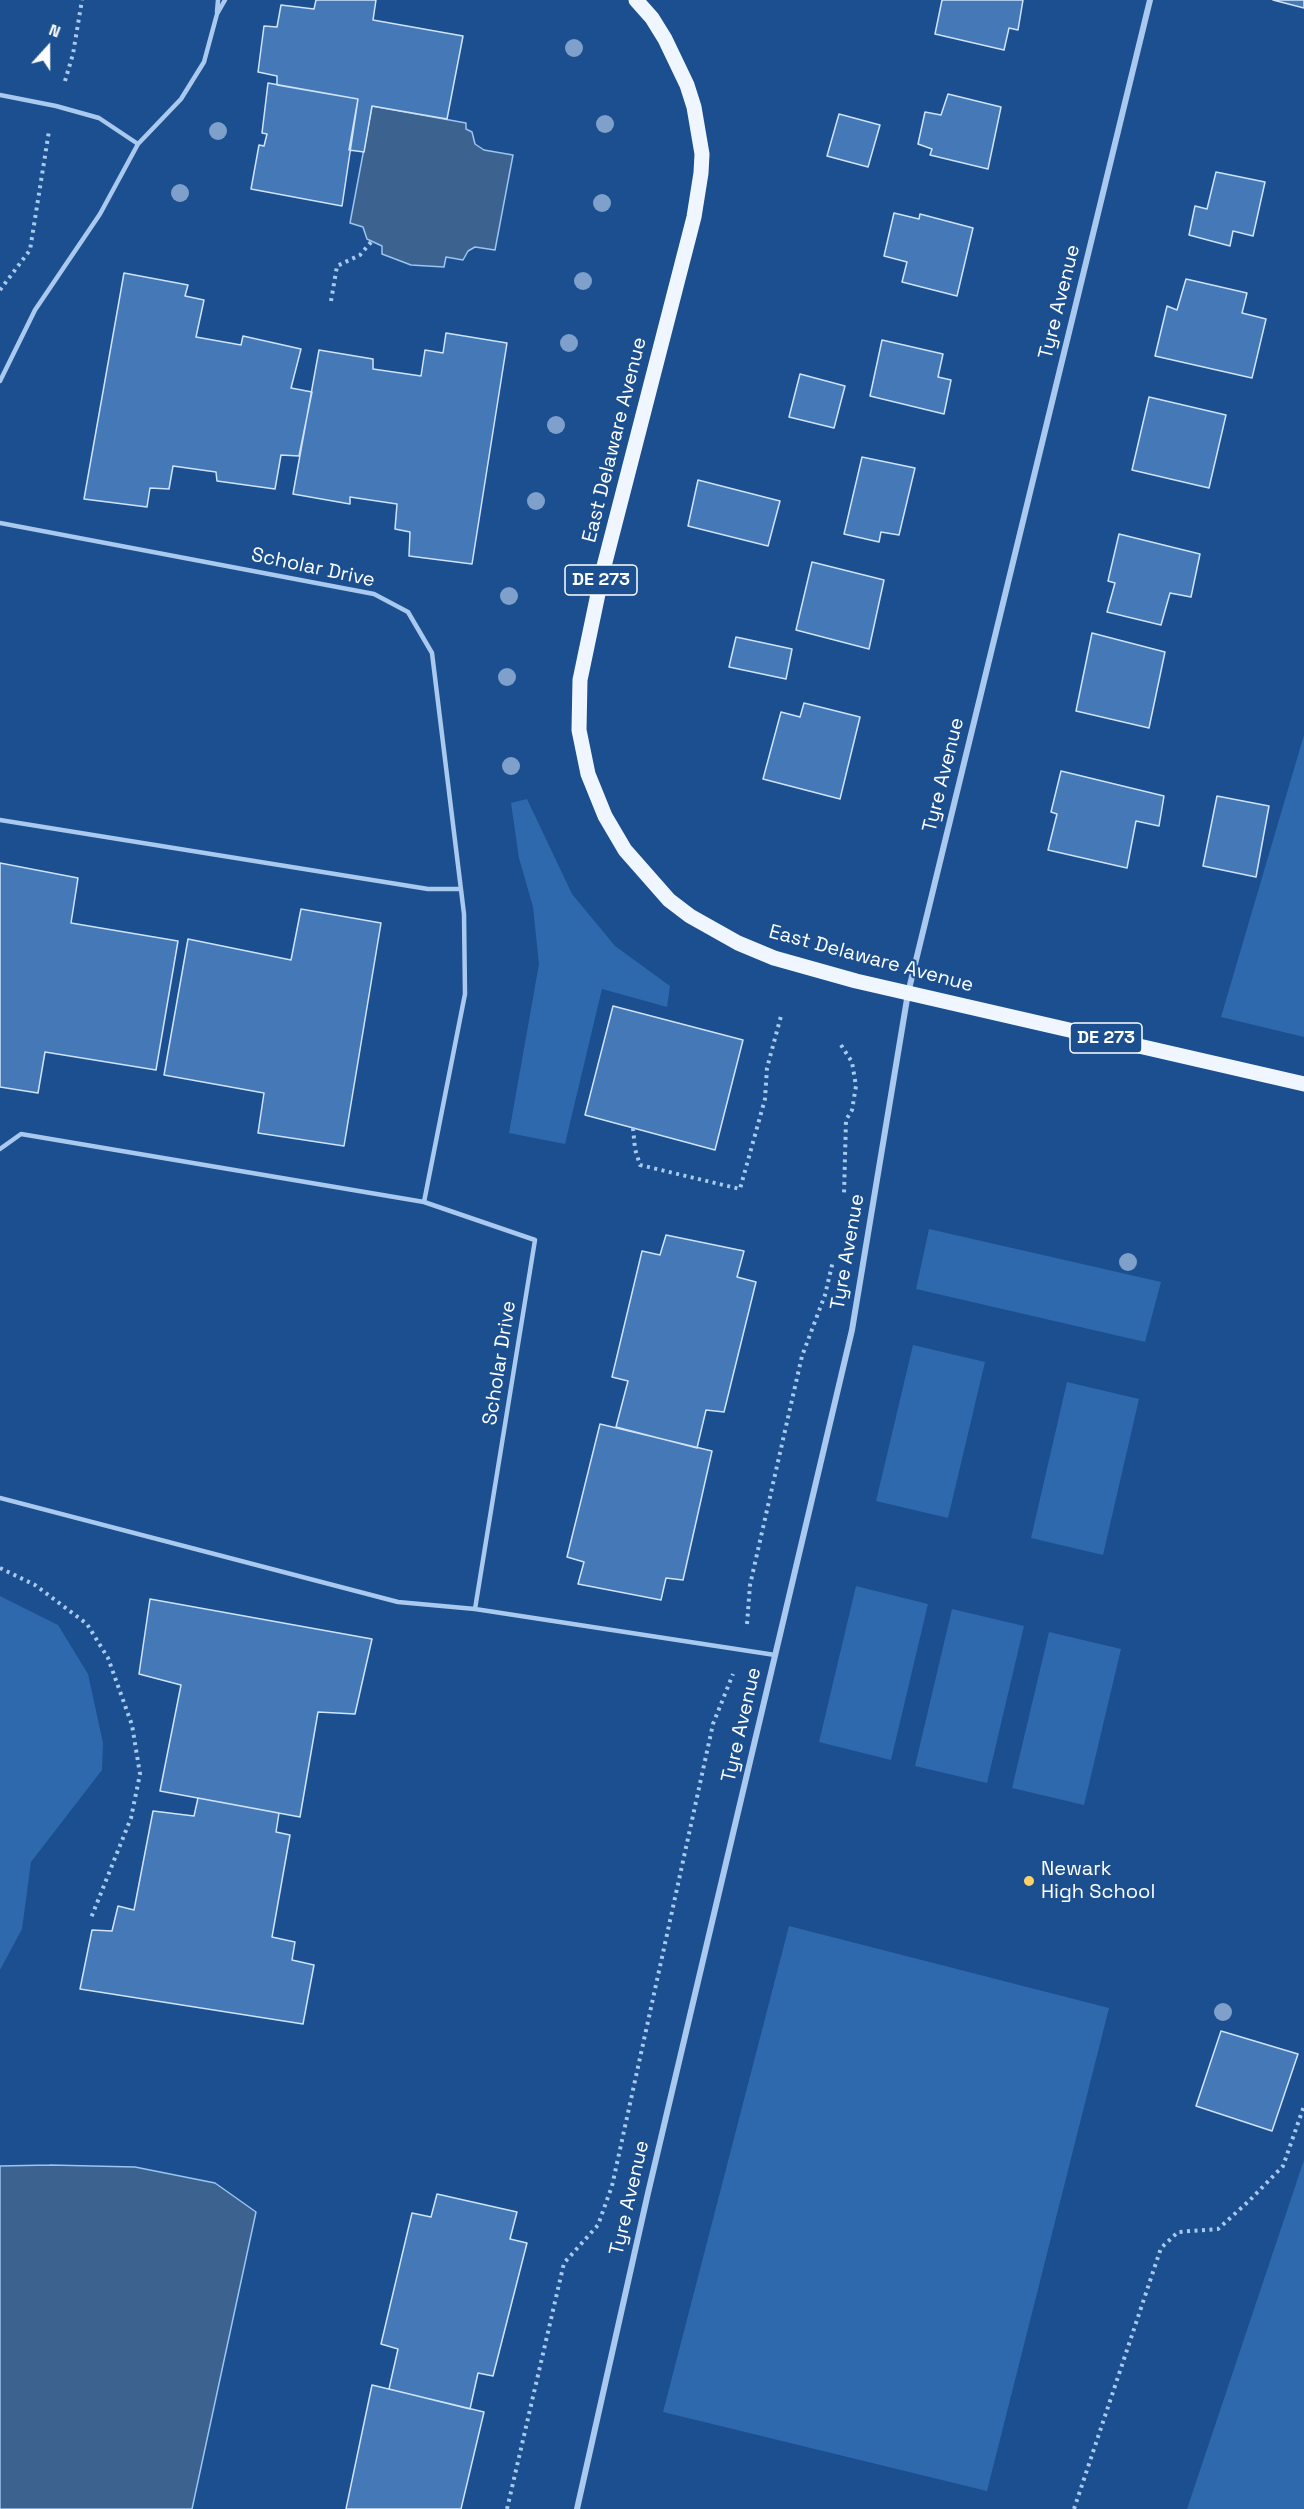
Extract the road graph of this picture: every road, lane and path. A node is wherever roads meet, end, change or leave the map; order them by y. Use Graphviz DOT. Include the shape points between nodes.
graph roads {
  1 [pos="82,0"];
  2 [pos="218,0"];
  3 [pos="225,0"];
  4 [pos="636,0"];
  5 [pos="1150,0"];
  6 [pos="218,14"];
  7 [pos="0,95"];
  8 [pos="56,106"];
  9 [pos="138,144"];
  10 [pos="372,242"];
  11 [pos="0,290"];
  12 [pos="331,301"];
  13 [pos="0,381"];
  14 [pos="0,523"];
  15 [pos="0,820"];
  16 [pos="460,889"];
  17 [pos="908,993"];
  18 [pos="781,1016"];
  19 [pos="842,1045"];
  20 [pos="1304,1084"];
  21 [pos="633,1128"];
  22 [pos="0,1149"];
  23 [pos="424,1202"];
  24 [pos="844,1204"];
  25 [pos="836,1250"];
  26 [pos="0,1498"];
  27 [pos="0,1568"];
  28 [pos="475,1609"];
  29 [pos="743,1650"];
  30 [pos="775,1655"];
  31 [pos="91,1918"];
  32 [pos="1304,2106"];
  33 [pos="507,2509"];
  34 [pos="577,2509"];
  35 [pos="1074,2509"];
  1 -- 8 [label="path" via="73,54"];
  2 -- 6 [label="lane"];
  3 -- 6 [label="lane"];
  4 -- 17 [label="main road, East Delaware Avenue / DE 273" via="665,39 687,85 699,131 701,173 694,217 589,629 580,680 579,730 588,774 605,816 625,850 669,900 690,916 774,958"];
  5 -- 17 [label="street, Tyre Avenue"];
  6 -- 9 [label="lane" via="204,62 181,99"];
  7 -- 8 [label="lane"];
  8 -- 9 [label="lane" via="99,118"];
  8 -- 11 [label="path" via="47,138 30,250"];
  9 -- 13 [label="lane" via="100,214 35,310"];
  10 -- 12 [label="path" via="360,255 337,266"];
  14 -- 16 [label="lane, Scholar Drive" via="374,594 408,612 432,653"];
  15 -- 16 [label="lane" via="428,890"];
  16 -- 23 [label="lane, Scholar Drive" via="465,994"];
  17 -- 20 [label="main road, East Delaware Avenue / DE 273"];
  17 -- 30 [label="street, Tyre Avenue" via="852,1330"];
  18 -- 21 [label="path" via="767,1068 765,1099 740,1189 640,1165"];
  19 -- 24 [label="path" via="852,1062 856,1086 846,1120"];
  22 -- 23 [label="lane, Scholar Drive" via="21,1134"];
  23 -- 28 [label="lane, Scholar Drive" via="536,1240"];
  25 -- 29 [label="path" via="825,1295 802,1356 750,1585"];
  26 -- 28 [label="lane" via="398,1602"];
  27 -- 31 [label="path" via="35,1585 87,1624 108,1658 132,1725 140,1774 131,1818"];
  28 -- 29 [label="lane"];
  29 -- 30 [label="lane"];
  29 -- 33 [label="path" via="713,1724 612,2186 598,2226 564,2263"];
  30 -- 34 [label="street, Tyre Avenue"];
  32 -- 35 [label="path" via="1283,2166 1249,2201 1218,2229 1178,2232 1161,2248"];
}
